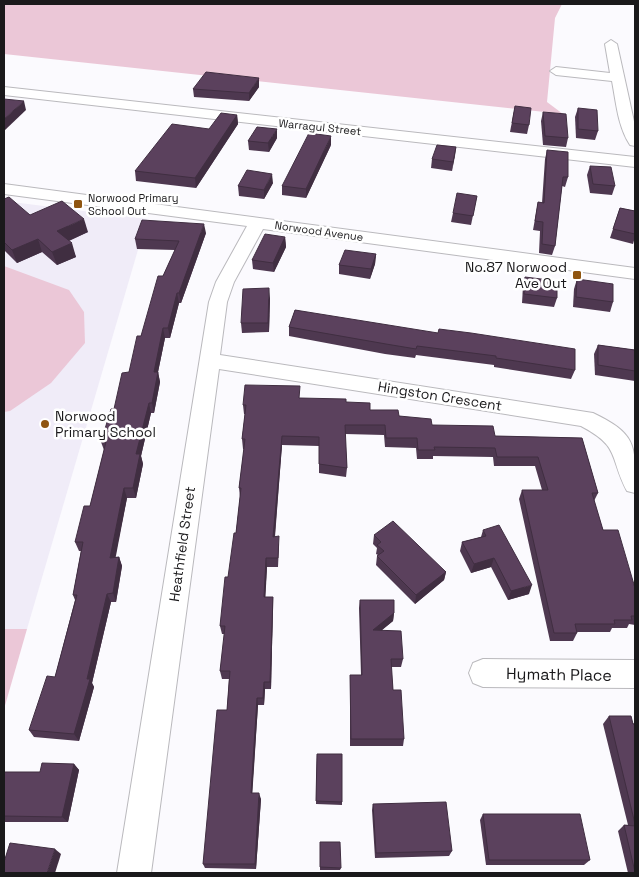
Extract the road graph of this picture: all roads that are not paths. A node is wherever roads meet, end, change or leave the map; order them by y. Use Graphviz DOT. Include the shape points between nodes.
graph roads {
  1 [pos="611,44"];
  2 [pos="556,71"];
  3 [pos="618,78"];
  4 [pos="4,92"];
  5 [pos="635,142"];
  6 [pos="635,162"];
  7 [pos="4,188"];
  8 [pos="257,223"];
  9 [pos="635,273"];
  10 [pos="209,360"];
  11 [pos="635,484"];
  12 [pos="483,673"];
  13 [pos="635,674"];
  14 [pos="134,873"];
  1 -- 3 [label="street"];
  2 -- 3 [label="street"];
  3 -- 5 [label="street" via="627,123"];
  4 -- 6 [label="street, Warragul Street"];
  7 -- 8 [label="street, Norwood Avenue"];
  8 -- 9 [label="street, Norwood Avenue"];
  8 -- 10 [label="street, Heathfield Street" via="225,282 218,302"];
  10 -- 11 [label="street, Hingston Crescent" via="585,419 615,436 623,448"];
  10 -- 14 [label="street, Heathfield Street"];
  12 -- 13 [label="street, Hymath Place"];
}
